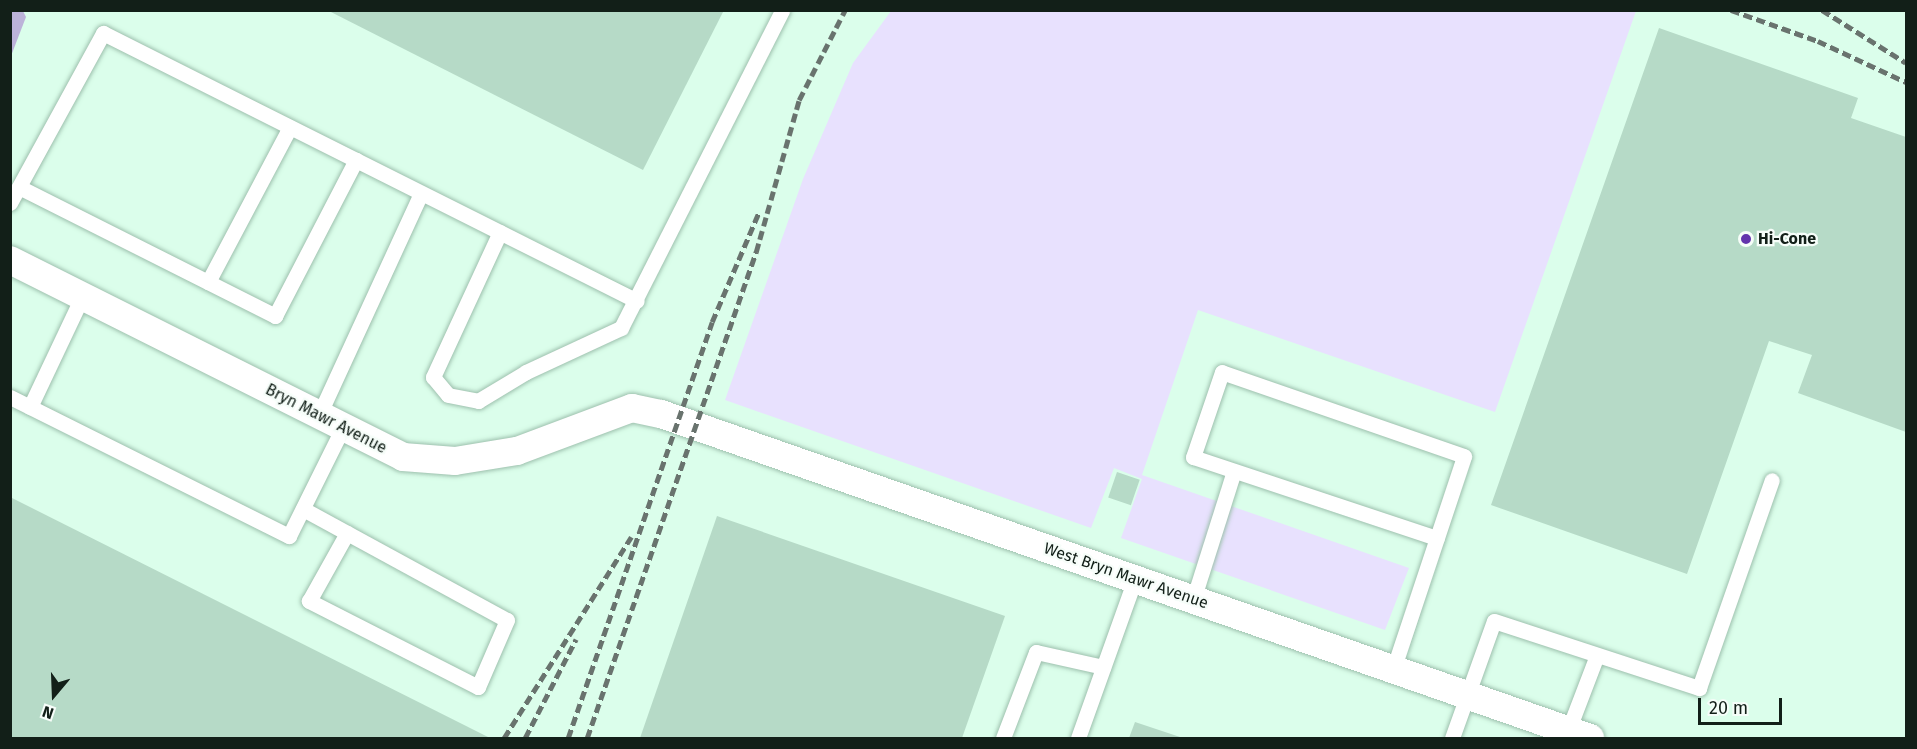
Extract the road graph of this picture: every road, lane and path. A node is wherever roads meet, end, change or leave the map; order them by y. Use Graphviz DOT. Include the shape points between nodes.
graph roads {
  1 [pos="782,10"];
  2 [pos="290,127"];
  3 [pos="356,160"];
  4 [pos="19,187"];
  5 [pos="421,193"];
  6 [pos="10,203"];
  7 [pos="500,232"];
  8 [pos="10,260"];
  9 [pos="208,282"];
  10 [pos="82,297"];
  11 [pos="637,301"];
  12 [pos="10,397"];
  13 [pos="30,407"];
  14 [pos="661,414"];
  15 [pos="331,421"];
  16 [pos="1234,471"];
  17 [pos="1772,480"];
  18 [pos="303,509"];
  19 [pos="347,533"];
  20 [pos="1437,538"];
  21 [pos="1135,579"];
  22 [pos="1193,600"];
  23 [pos="1597,655"];
  24 [pos="1103,667"];
  25 [pos="1393,670"];
  26 [pos="1468,696"];
  27 [pos="1579,735"];
  28 [pos="1003,738"];
  29 [pos="1078,738"];
  30 [pos="1452,738"];
  1 -- 11 [label="lane"];
  2 -- 3 [label="lane"];
  2 -- 4 [label="lane" via="103,33"];
  2 -- 9 [label="lane"];
  3 -- 5 [label="lane"];
  3 -- 9 [label="lane" via="275,316"];
  4 -- 6 [label="lane"];
  4 -- 9 [label="lane"];
  5 -- 7 [label="lane"];
  5 -- 15 [label="lane"];
  7 -- 11 [label="lane"];
  7 -- 11 [label="lane" via="433,377 448,396 478,401 526,372 621,328"];
  8 -- 10 [label="street, Bryn Mawr Avenue"];
  10 -- 13 [label="lane"];
  10 -- 15 [label="street, Bryn Mawr Avenue"];
  12 -- 13 [label="lane"];
  13 -- 18 [label="lane" via="289,536"];
  14 -- 15 [label="street, Bryn Mawr Avenue" via="633,408 517,451 455,461 403,458"];
  14 -- 21 [label="street, West Bryn Mawr Avenue"];
  15 -- 18 [label="lane"];
  16 -- 20 [label="lane"];
  16 -- 20 [label="lane" via="1193,458 1222,372 1464,456"];
  16 -- 22 [label="lane"];
  17 -- 23 [label="lane" via="1699,688"];
  18 -- 19 [label="lane"];
  19 -- 19 [label="lane" via="507,620 478,687 309,601"];
  20 -- 25 [label="lane"];
  21 -- 22 [label="street, West Bryn Mawr Avenue"];
  21 -- 24 [label="lane"];
  22 -- 25 [label="street, West Bryn Mawr Avenue"];
  23 -- 26 [label="lane" via="1494,621"];
  23 -- 27 [label="lane"];
  24 -- 28 [label="lane" via="1036,652"];
  24 -- 29 [label="lane"];
  25 -- 26 [label="street, West Bryn Mawr Avenue"];
  26 -- 27 [label="street, West Bryn Mawr Avenue"];
  26 -- 30 [label="lane"];
}
